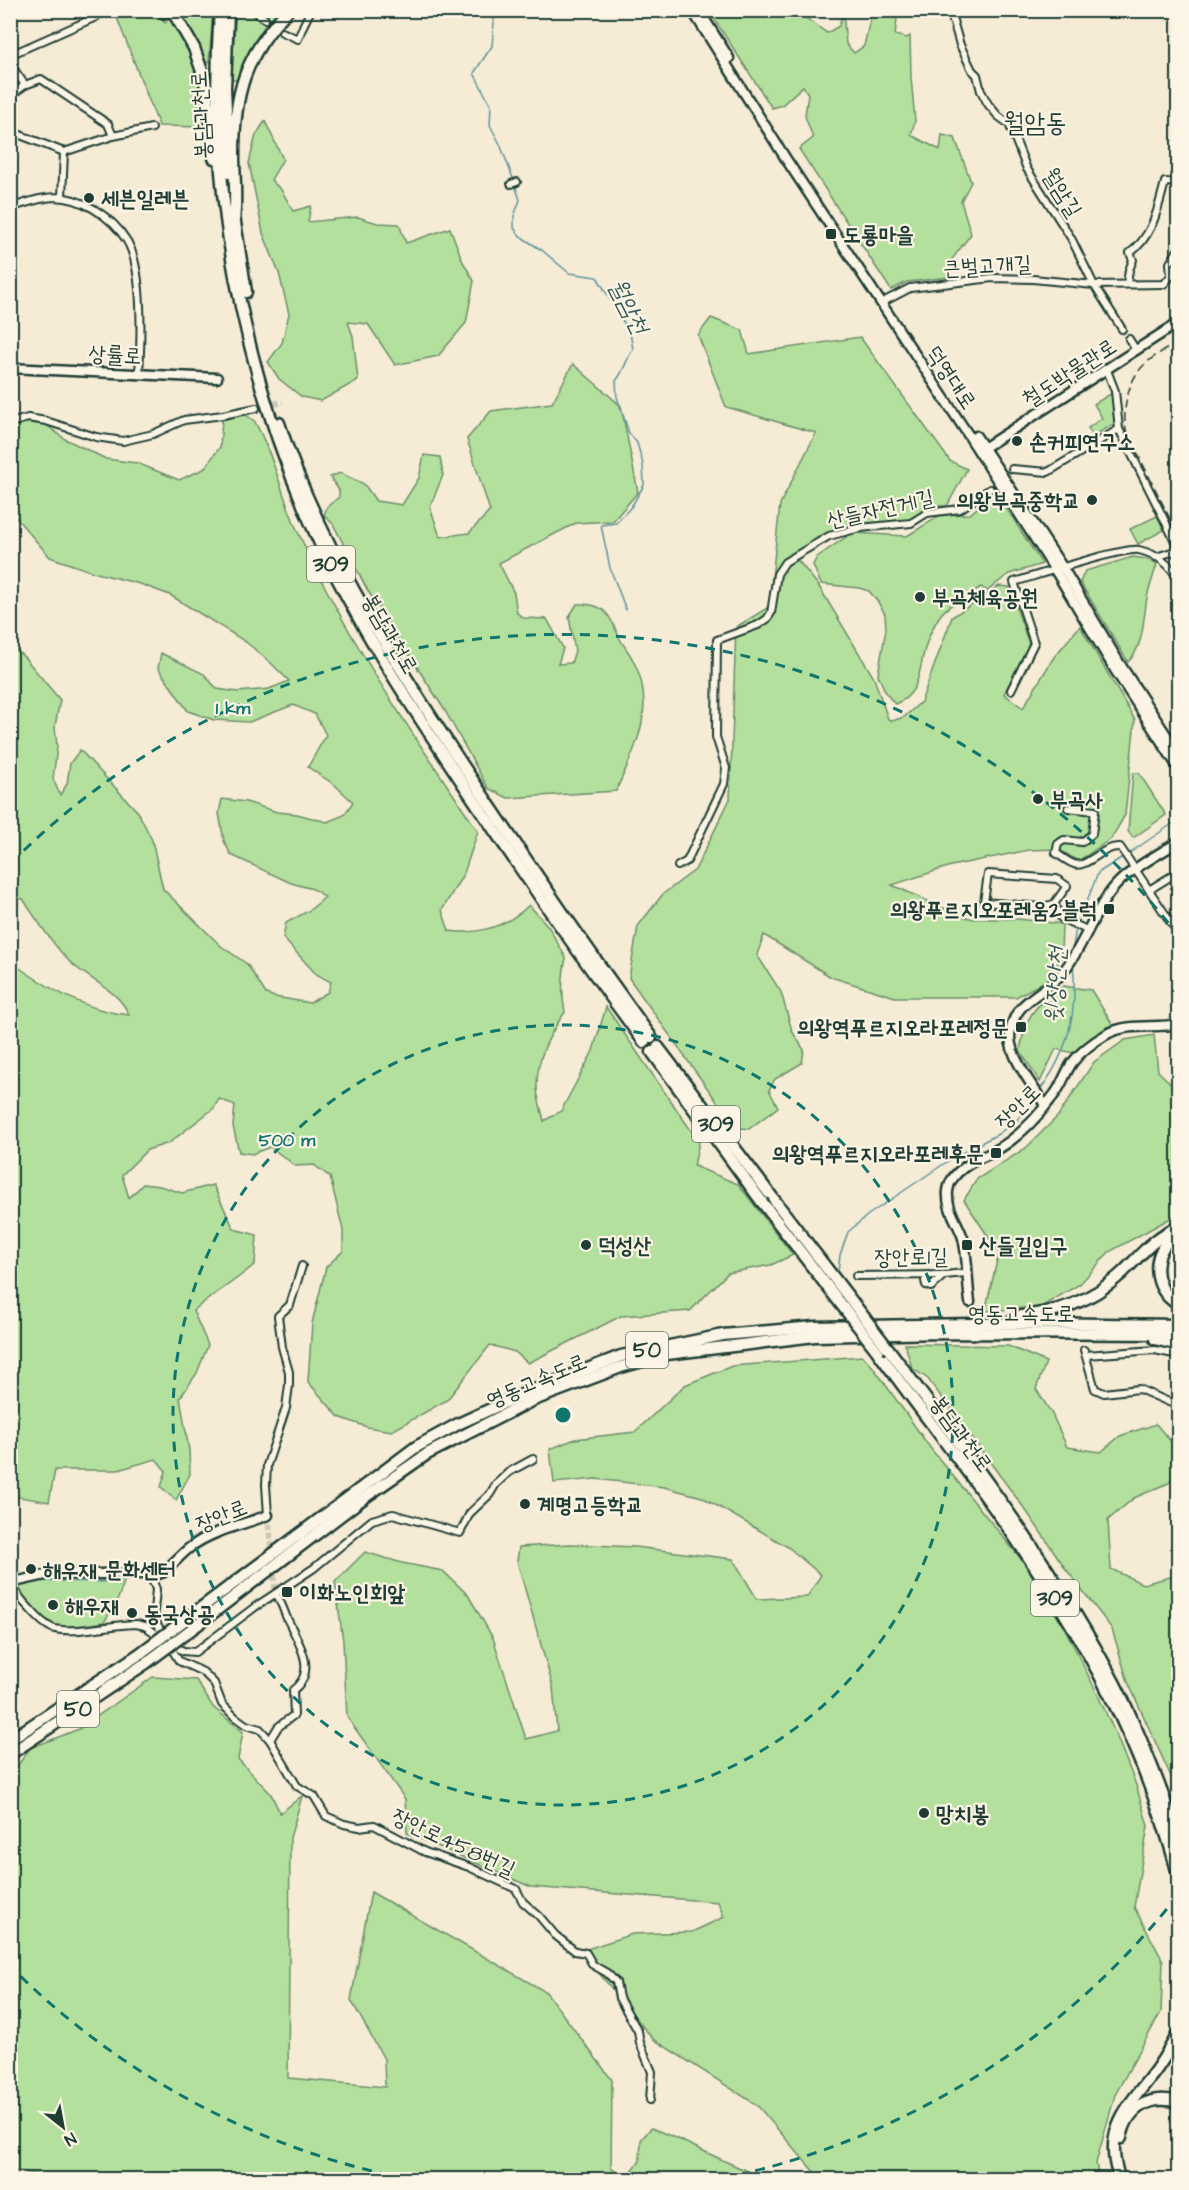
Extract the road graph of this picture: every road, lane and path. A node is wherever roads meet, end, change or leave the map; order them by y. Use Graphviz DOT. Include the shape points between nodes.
graph roads {
  1 [pos="92,10"];
  2 [pos="220,10"];
  3 [pos="228,10"];
  4 [pos="253,10"];
  5 [pos="288,10"];
  6 [pos="311,10"];
  7 [pos="692,10"];
  8 [pos="699,10"];
  9 [pos="950,10"];
  10 [pos="167,11"];
  11 [pos="265,19"];
  12 [pos="282,32"];
  13 [pos="10,56"];
  14 [pos="10,64"];
  15 [pos="25,85"];
  16 [pos="10,96"];
  17 [pos="152,128"];
  18 [pos="10,131"];
  19 [pos="113,136"];
  20 [pos="64,152"];
  21 [pos="1179,183"];
  22 [pos="62,197"];
  23 [pos="10,208"];
  24 [pos="231,220"];
  25 [pos="1179,250"];
  26 [pos="1127,284"];
  27 [pos="1094,285"];
  28 [pos="883,302"];
  29 [pos="1179,323"];
  30 [pos="1122,328"];
  31 [pos="1129,339"];
  32 [pos="1136,350"];
  33 [pos="10,368"];
  34 [pos="1107,370"];
  35 [pos="140,373"];
  36 [pos="217,378"];
  37 [pos="256,408"];
  38 [pos="10,423"];
  39 [pos="1119,429"];
  40 [pos="981,450"];
  41 [pos="1012,469"];
  42 [pos="990,489"];
  43 [pos="1179,548"];
  44 [pos="1156,557"];
  45 [pos="1059,569"];
  46 [pos="1179,579"];
  47 [pos="1011,690"];
  48 [pos="1179,753"];
  49 [pos="1179,767"];
  50 [pos="1068,808"];
  51 [pos="1179,842"];
  52 [pos="678,866"];
  53 [pos="1134,867"];
  54 [pos="1179,872"];
  55 [pos="1149,890"];
  56 [pos="1054,904"];
  57 [pos="1179,914"];
  58 [pos="1169,920"];
  59 [pos="1085,930"];
  60 [pos="1179,933"];
  61 [pos="1179,1024"];
  62 [pos="647,1039"];
  63 [pos="1044,1103"];
  64 [pos="1179,1227"];
  65 [pos="1179,1233"];
  66 [pos="302,1266"];
  67 [pos="966,1273"];
  68 [pos="928,1275"];
  69 [pos="944,1275"];
  70 [pos="856,1276"];
  71 [pos="970,1302"];
  72 [pos="1179,1304"];
  73 [pos="1179,1324"];
  74 [pos="947,1325"];
  75 [pos="1116,1333"];
  76 [pos="1179,1334"];
  77 [pos="1179,1344"];
  78 [pos="884,1351"];
  79 [pos="1179,1355"];
  80 [pos="1179,1406"];
  81 [pos="533,1459"];
  82 [pos="268,1515"];
  83 [pos="150,1575"];
  84 [pos="11,1583"];
  85 [pos="276,1594"];
  86 [pos="194,1620"];
  87 [pos="166,1640"];
  88 [pos="142,1659"];
  89 [pos="10,1740"];
  90 [pos="270,1740"];
  91 [pos="10,1754"];
  92 [pos="1159,1781"];
  93 [pos="1179,1824"];
  94 [pos="1179,1838"];
  95 [pos="1179,1874"];
  96 [pos="1179,2034"];
  97 [pos="650,2100"];
  98 [pos="1179,2102"];
  99 [pos="1120,2180"];
  100 [pos="1125,2180"];
  1 -- 13 [label="street" via="96,17"];
  2 -- 24 [label="highway, 봉담과천로 / 309" via="216,111"];
  3 -- 24 [label="highway, 봉담과천로 / 309" via="225,88"];
  4 -- 11 [label="street"];
  5 -- 24 [label="highway" via="262,39 241,86"];
  6 -- 12 [label="street" via="298,39"];
  7 -- 28 [label="street, 덕영대로"];
  8 -- 28 [label="street, 덕영대로"];
  9 -- 27 [label="street, 월암길" via="960,45 987,104 1009,124 1027,169 1071,238"];
  10 -- 24 [label="highway" via="194,48 205,80 221,208"];
  14 -- 15 [label="street"];
  15 -- 16 [label="street"];
  15 -- 19 [label="street" via="41,80 108,124"];
  17 -- 19 [label="street"];
  18 -- 20 [label="street"];
  19 -- 20 [label="street"];
  20 -- 22 [label="street"];
  21 -- 26 [label="street" via="1165,182 1147,237 1130,253 1133,260"];
  22 -- 23 [label="street" via="49,196"];
  22 -- 35 [label="street" via="102,214 128,242 141,315"];
  24 -- 62 [label="highway, 봉담과천로 / 309" via="243,317 272,426 313,528 343,589 426,728 590,968"];
  25 -- 26 [label="street, 큰벌고개길" via="1170,262 1172,276 1164,284"];
  26 -- 27 [label="street, 큰벌고개길"];
  27 -- 28 [label="street, 큰벌고개길" via="992,278 910,288"];
  27 -- 30 [label="street, 월암길"];
  28 -- 40 [label="street, 덕영대로"];
  29 -- 32 [label="street, 철도박물관로"];
  31 -- 32 [label="street"];
  32 -- 34 [label="street, 철도박물관로"];
  33 -- 35 [label="street, 상률로"];
  34 -- 39 [label="street"];
  34 -- 40 [label="street, 철도박물관로"];
  35 -- 36 [label="street, 상률로"];
  37 -- 38 [label="street" via="184,420 153,434 123,441 28,418"];
  39 -- 41 [label="street" via="1048,472"];
  39 -- 43 [label="street"];
  40 -- 45 [label="street, 덕영대로"];
  42 -- 52 [label="street, 산들자전거1길" via="960,509 927,513 910,523 829,536 785,562 777,574 767,620 717,640 716,737 726,768 724,784 687,861"];
  43 -- 44 [label="street"];
  44 -- 45 [label="street" via="1137,549"];
  44 -- 46 [label="street" via="1170,565"];
  45 -- 47 [label="street" via="1014,582 1034,643"];
  45 -- 48 [label="street, 덕영대로"];
  45 -- 49 [label="street, 덕영대로" via="1115,670"];
  50 -- 53 [label="street" via="1095,811 1092,834 1082,842 1064,840 1058,844 1056,853 1080,865 1113,846 1120,847"];
  51 -- 53 [label="street"];
  53 -- 55 [label="street"];
  53 -- 59 [label="street" via="1109,892"];
  54 -- 55 [label="street"];
  55 -- 58 [label="street"];
  56 -- 56 [label="street" via="1067,886 1057,879 988,874 984,902 1041,907"];
  56 -- 59 [label="street" via="1061,918"];
  57 -- 58 [label="street"];
  58 -- 60 [label="street"];
  59 -- 63 [label="street" via="1077,951 1055,982 1023,1004 1010,1036 1013,1054"];
  61 -- 63 [label="street, 장안로" via="1132,1027 1107,1034 1072,1062 1055,1094"];
  63 -- 67 [label="street, 장안로" via="1035,1120 1022,1131 973,1161 951,1181 950,1210 963,1241"];
  64 -- 74 [label="highway" via="1151,1244 1104,1288 1066,1308 1032,1316"];
  65 -- 72 [label="highway" via="1163,1245 1157,1258 1162,1288"];
  66 -- 82 [label="street, 장안로" via="290,1305 278,1316 289,1384 286,1408 267,1465"];
  67 -- 69 [label="street, 장안로1길"];
  67 -- 71 [label="street, 장안로"];
  68 -- 69 [label="street, 장안로1길"];
  68 -- 69 [label="street" via="925,1281 931,1287"];
  68 -- 70 [label="street, 장안로1길"];
  73 -- 74 [label="highway, 영동고속도로 / 50"];
  74 -- 86 [label="highway, 영동고속도로 / 50" via="814,1327 723,1335 621,1356 526,1393 416,1447"];
  75 -- 76 [label="highway, 영동고속도로 / 50"];
  75 -- 77 [label="highway"];
  75 -- 86 [label="highway, 영동고속도로 / 50" via="815,1336 667,1354 621,1366 531,1401 427,1454"];
  78 -- 78 [label="highway, 봉담과천로 / 309, bridge" via="774,1202 655,1049 762,1202"];
  78 -- 92 [label="highway, 봉담과천로 / 309" via="1071,1605 1127,1707"];
  78 -- 95 [label="highway, 봉담과천로 / 309" via="1061,1608 1131,1740"];
  79 -- 80 [label="street" via="1155,1350 1085,1353 1095,1389 1104,1393 1139,1389"];
  81 -- 85 [label="street" via="496,1484 470,1513 460,1533 393,1514 383,1516 372,1520"];
  82 -- 83 [label="street, 장안로" via="212,1535 193,1545 164,1572"];
  83 -- 84 [label="street, 장안로" via="50,1574"];
  83 -- 87 [label="street" via="156,1588 157,1624"];
  84 -- 87 [label="street, 장안로458번길" via="16,1594 52,1628 136,1623"];
  85 -- 87 [label="street" via="195,1652 183,1651"];
  85 -- 90 [label="street" via="304,1648 305,1672 301,1684 292,1690 294,1715 278,1727"];
  86 -- 88 [label="highway, 영동고속도로 / 50, bridge"];
  87 -- 90 [label="street, 장안로458번길" via="179,1661 203,1672 214,1683 222,1704 235,1718 260,1729"];
  88 -- 89 [label="highway, 영동고속도로 / 50"];
  88 -- 91 [label="highway, 영동고속도로 / 50"];
  90 -- 97 [label="street, 장안로458번길" via="297,1786 314,1796 326,1816 359,1827 374,1825 425,1852 516,1889 523,1902 555,1935 575,1951 586,1953 593,1965 616,1982 619,1998 638,2031 652,2072"];
  92 -- 93 [label="highway"];
  92 -- 94 [label="highway, 봉담과천로 / 309"];
  96 -- 99 [label="highway" via="1118,2121 1113,2149"];
  98 -- 100 [label="highway" via="1152,2100 1128,2118 1119,2147"];
}
